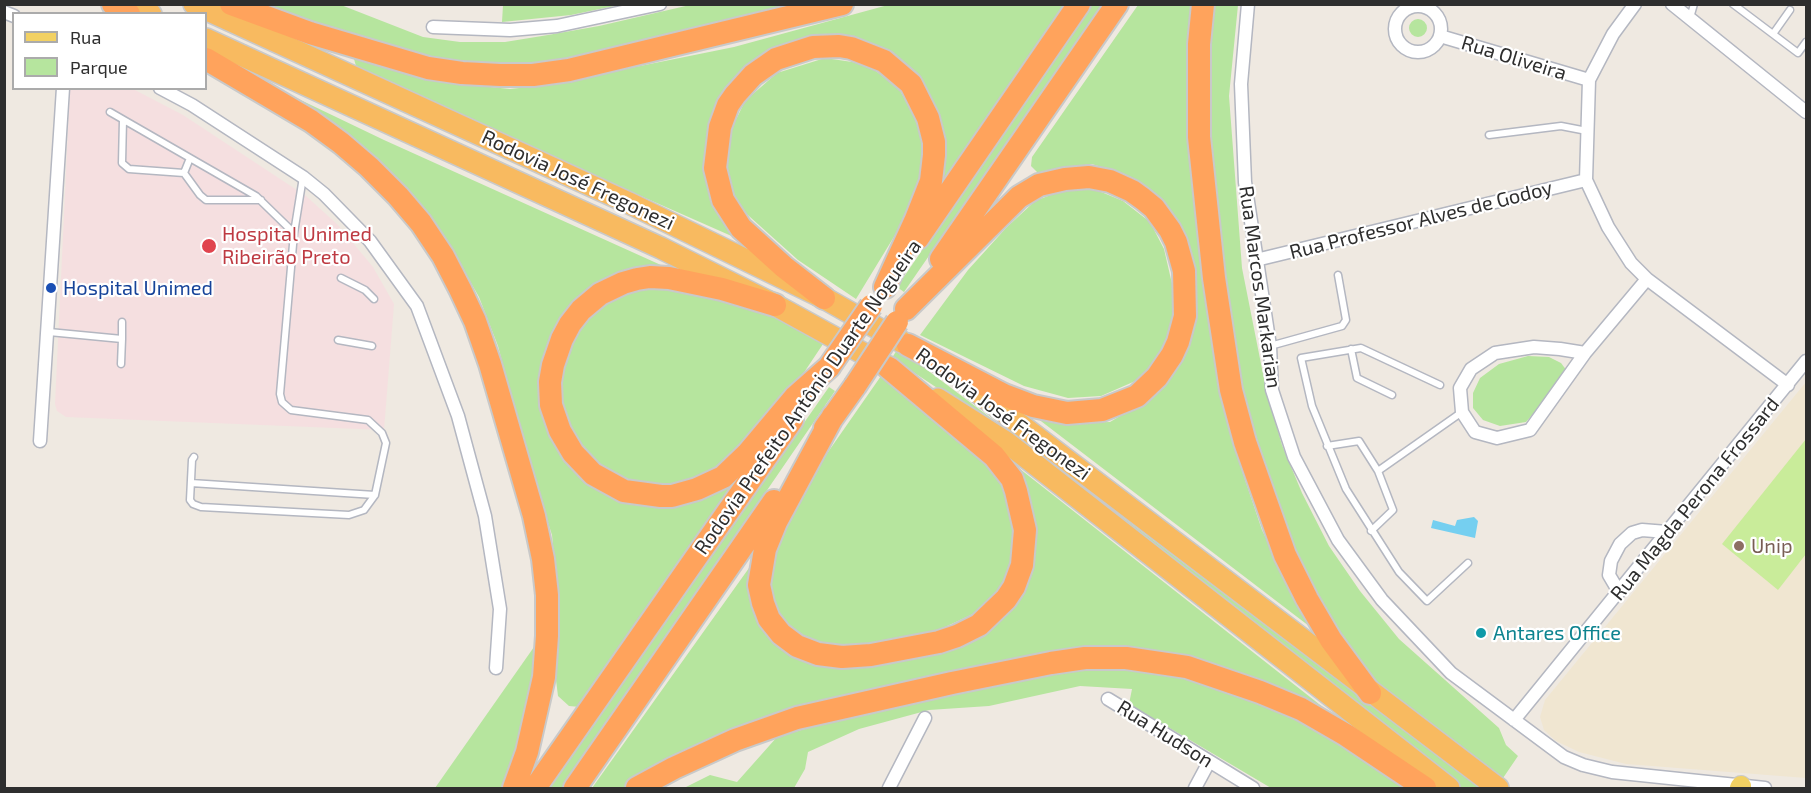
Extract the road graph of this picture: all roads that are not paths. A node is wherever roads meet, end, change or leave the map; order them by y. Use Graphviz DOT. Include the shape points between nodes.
graph roads {
  1 [pos="113,4"];
  2 [pos="132,4"];
  3 [pos="194,4"];
  4 [pos="231,4"];
  5 [pos="660,4"];
  6 [pos="842,4"];
  7 [pos="1078,4"];
  8 [pos="1117,4"];
  9 [pos="1203,4"];
  10 [pos="1248,4"];
  11 [pos="1635,4"];
  12 [pos="1672,4"];
  13 [pos="1694,4"];
  14 [pos="1733,4"];
  15 [pos="1790,10"];
  16 [pos="126,12"];
  17 [pos="147,12"];
  18 [pos="1690,19"];
  19 [pos="433,27"];
  20 [pos="1773,34"];
  21 [pos="1440,36"];
  22 [pos="207,39"];
  23 [pos="1806,42"];
  24 [pos="207,59"];
  25 [pos="1588,80"];
  26 [pos="63,90"];
  27 [pos="164,90"];
  28 [pos="110,112"];
  29 [pos="1806,112"];
  30 [pos="123,120"];
  31 [pos="1587,131"];
  32 [pos="1489,135"];
  33 [pos="190,158"];
  34 [pos="184,173"];
  35 [pos="303,177"];
  36 [pos="1586,180"];
  37 [pos="262,200"];
  38 [pos="294,233"];
  39 [pos="1256,260"];
  40 [pos="1338,275"];
  41 [pos="340,278"];
  42 [pos="1647,279"];
  43 [pos="885,287"];
  44 [pos="824,298"];
  45 [pos="374,299"];
  46 [pos="775,305"];
  47 [pos="902,316"];
  48 [pos="122,322"];
  49 [pos="49,332"];
  50 [pos="122,339"];
  51 [pos="338,340"];
  52 [pos="908,345"];
  53 [pos="372,346"];
  54 [pos="1270,346"];
  55 [pos="1351,349"];
  56 [pos="1585,353"];
  57 [pos="1806,361"];
  58 [pos="121,364"];
  59 [pos="829,367"];
  60 [pos="889,368"];
  61 [pos="1440,385"];
  62 [pos="1788,386"];
  63 [pos="1392,395"];
  64 [pos="1461,412"];
  65 [pos="833,416"];
  66 [pos="40,441"];
  67 [pos="1327,446"];
  68 [pos="194,457"];
  69 [pos="1378,471"];
  70 [pos="191,483"];
  71 [pos="375,495"];
  72 [pos="1371,531"];
  73 [pos="1667,532"];
  74 [pos="1468,562"];
  75 [pos="1619,592"];
  76 [pos="496,668"];
  77 [pos="1370,693"];
  78 [pos="1108,699"];
  79 [pos="925,718"];
  80 [pos="1514,720"];
  81 [pos="1209,762"];
  82 [pos="1740,787"];
  83 [pos="514,789"];
  84 [pos="536,789"];
  85 [pos="575,789"];
  86 [pos="637,789"];
  87 [pos="889,789"];
  88 [pos="1195,789"];
  89 [pos="1253,789"];
  90 [pos="1425,789"];
  91 [pos="1449,789"];
  92 [pos="1498,789"];
  93 [pos="1765,789"];
  1 -- 16 [label="highway"];
  2 -- 17 [label="highway"];
  3 -- 44 [label="highway, Rodovia José Fregonezi" via="629,203"];
  4 -- 6 [label="highway" via="310,33 428,68 533,75 569,70"];
  5 -- 19 [label="street" via="557,26 510,30"];
  7 -- 43 [label="highway, Rodovia Prefeito Antônio Duarte Nogueira"];
  8 -- 47 [label="highway, Rodovia Prefeito Antônio Duarte Nogueira"];
  9 -- 77 [label="highway" via="1199,137 1231,390 1285,555 1330,640"];
  10 -- 39 [label="street, Rua Marcos Markarian" via="1241,84 1242,125"];
  11 -- 25 [label="street"];
  12 -- 18 [label="street"];
  13 -- 18 [label="lane"];
  14 -- 20 [label="lane"];
  15 -- 20 [label="lane"];
  18 -- 29 [label="street"];
  20 -- 23 [label="lane" via="1798,53"];
  21 -- 25 [label="street, Rua Oliveira"];
  22 -- 46 [label="highway, Rodovia José Fregonezi" via="661,248"];
  24 -- 83 [label="highway" via="310,121 369,167 421,223 443,256 475,321 534,516 547,595 544,677 536,719"];
  25 -- 31 [label="street"];
  26 -- 49 [label="street"];
  27 -- 35 [label="street"];
  28 -- 30 [label="lane"];
  30 -- 33 [label="lane"];
  30 -- 34 [label="lane" via="122,164 129,169"];
  31 -- 32 [label="lane" via="1561,126"];
  31 -- 36 [label="street"];
  33 -- 34 [label="lane"];
  33 -- 37 [label="lane"];
  34 -- 37 [label="lane" via="206,200"];
  35 -- 38 [label="lane"];
  35 -- 76 [label="street" via="370,241 417,306 458,416 485,516 500,609"];
  36 -- 39 [label="street, Rua Professor Alves de Godoy"];
  36 -- 42 [label="street" via="1614,236"];
  37 -- 38 [label="lane"];
  38 -- 71 [label="lane" via="282,402 291,410 368,420 382,433 386,443"];
  39 -- 54 [label="street, Rua Marcos Markarian"];
  40 -- 54 [label="lane" via="1346,320 1342,326"];
  41 -- 45 [label="lane"];
  42 -- 56 [label="street"];
  42 -- 62 [label="street"];
  43 -- 44 [label="highway" via="931,181 934,142 930,124 911,84 884,61 851,48 813,47 776,59 753,75 735,95 720,127 716,168 723,200 741,228"];
  43 -- 59 [label="highway, Rodovia Prefeito Antônio Duarte Nogueira, bridge"];
  44 -- 52 [label="highway, Rodovia José Fregonezi"];
  46 -- 59 [label="highway" via="669,278 637,279 600,294 570,324 550,382 560,430 573,453 593,474 624,491 672,496 697,489 723,477 795,397"];
  46 -- 60 [label="highway, Rodovia José Fregonezi"];
  47 -- 52 [label="highway" via="1019,197 1039,185 1065,179 1089,177 1110,181 1143,199 1170,230 1184,271 1185,316 1172,355 1137,396 1102,410 1067,413 1033,406"];
  47 -- 65 [label="highway, Rodovia Prefeito Antônio Duarte Nogueira, bridge"];
  48 -- 50 [label="lane"];
  49 -- 50 [label="lane"];
  49 -- 66 [label="street"];
  50 -- 58 [label="lane"];
  51 -- 53 [label="lane"];
  52 -- 77 [label="highway, Rodovia José Fregonezi" via="985,396"];
  54 -- 80 [label="street, Rua Marcos Markarian" via="1272,390 1294,457 1338,540 1382,600 1451,673"];
  55 -- 61 [label="lane" via="1361,348"];
  55 -- 63 [label="lane" via="1358,378"];
  55 -- 67 [label="lane" via="1301,358 1312,406"];
  56 -- 64 [label="street" via="1534,347 1495,353 1471,369 1460,387"];
  56 -- 64 [label="street" via="1530,430 1497,438 1475,432"];
  57 -- 62 [label="street, Rua Magda Perona Frossard"];
  59 -- 84 [label="highway, Rodovia Prefeito Antônio Duarte Nogueira"];
  60 -- 65 [label="highway" via="994,456 1012,479 1025,530 1022,565 1006,599 979,625 939,642 842,657 797,646 769,619 759,585 765,549"];
  60 -- 91 [label="highway, Rodovia José Fregonezi" via="1032,462"];
  62 -- 73 [label="street, Rua Magda Perona Frossard"];
  64 -- 69 [label="lane"];
  65 -- 85 [label="highway, Rodovia Prefeito Antônio Duarte Nogueira"];
  67 -- 69 [label="lane" via="1359,441"];
  67 -- 72 [label="lane"];
  68 -- 70 [label="lane"];
  69 -- 72 [label="lane" via="1393,510"];
  70 -- 71 [label="lane"];
  70 -- 71 [label="lane" via="190,500 201,507 348,515 364,510"];
  72 -- 74 [label="lane" via="1399,572 1427,601"];
  73 -- 75 [label="street, Rua Magda Perona Frossard"];
  73 -- 75 [label="street" via="1642,530 1620,544 1609,575"];
  75 -- 80 [label="street, Rua Magda Perona Frossard"];
  77 -- 92 [label="highway, Rodovia José Fregonezi"];
  78 -- 81 [label="street, Rua Hudson"];
  79 -- 87 [label="street"];
  80 -- 82 [label="street, Rua Marcos Markarian" via="1564,758 1583,765"];
  81 -- 88 [label="street"];
  81 -- 89 [label="street, Rua Hudson"];
  82 -- 93 [label="street, Rua Marcos Markarian"];
  86 -- 90 [label="highway" via="735,740 797,718 1085,658 1126,658 1187,667 1260,692 1346,735"];
}
